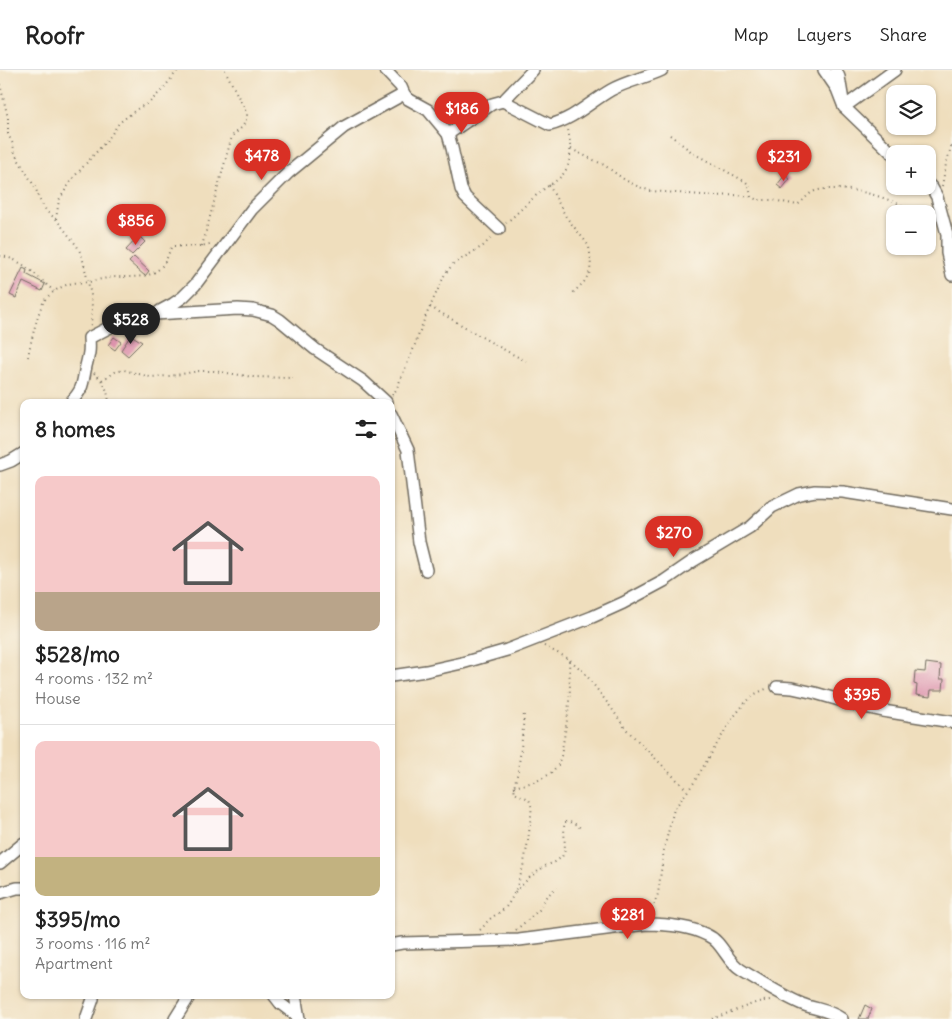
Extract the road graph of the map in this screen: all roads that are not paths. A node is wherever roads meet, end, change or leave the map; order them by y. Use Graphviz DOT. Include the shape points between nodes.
graph roads {
  1 [pos="385,70"];
  2 [pos="533,70"];
  3 [pos="662,70"];
  4 [pos="824,70"];
  5 [pos="836,70"];
  6 [pos="895,70"];
  7 [pos="404,94"];
  8 [pos="503,101"];
  9 [pos="844,106"];
  10 [pos="448,134"];
  11 [pos="886,147"];
  12 [pos="936,195"];
  13 [pos="499,229"];
  14 [pos="952,275"];
  15 [pos="155,314"];
  16 [pos="74,399"];
  17 [pos="383,399"];
  18 [pos="395,422"];
  19 [pos="20,455"];
  20 [pos="0,465"];
  21 [pos="952,509"];
  22 [pos="426,570"];
  23 [pos="395,675"];
  24 [pos="777,687"];
  25 [pos="952,722"];
  26 [pos="20,846"];
  27 [pos="0,862"];
  28 [pos="20,888"];
  29 [pos="0,893"];
  30 [pos="395,944"];
  31 [pos="92,999"];
  32 [pos="188,999"];
  33 [pos="277,999"];
  34 [pos="296,999"];
  35 [pos="298,1018"];
  36 [pos="86,1019"];
  37 [pos="176,1019"];
  38 [pos="842,1019"];
  1 -- 7 [label="street"];
  2 -- 8 [label="street"];
  3 -- 8 [label="street" via="621,85 567,120 548,125"];
  4 -- 9 [label="street"];
  5 -- 9 [label="street"];
  6 -- 9 [label="street"];
  7 -- 10 [label="street" via="428,110"];
  7 -- 15 [label="street" via="344,127 288,173 252,209 195,285"];
  8 -- 10 [label="street" via="492,104"];
  9 -- 11 [label="street"];
  10 -- 13 [label="street" via="465,197"];
  12 -- 14 [label="street" via="947,234"];
  15 -- 16 [label="street" via="114,325 89,338 85,379"];
  15 -- 17 [label="street" via="238,309 272,315"];
  18 -- 22 [label="street" via="408,450 419,542"];
  19 -- 20 [label="street"];
  21 -- 23 [label="street" via="843,492 799,494 772,507 750,527 664,581 592,617 462,664"];
  24 -- 25 [label="street"];
  26 -- 27 [label="street"];
  28 -- 29 [label="street"];
  30 -- 38 [label="street" via="534,939 646,924 685,928 713,938 736,967 782,994"];
  31 -- 36 [label="street"];
  32 -- 37 [label="street"];
  33 -- 35 [label="street"];
  34 -- 35 [label="street"];
}
